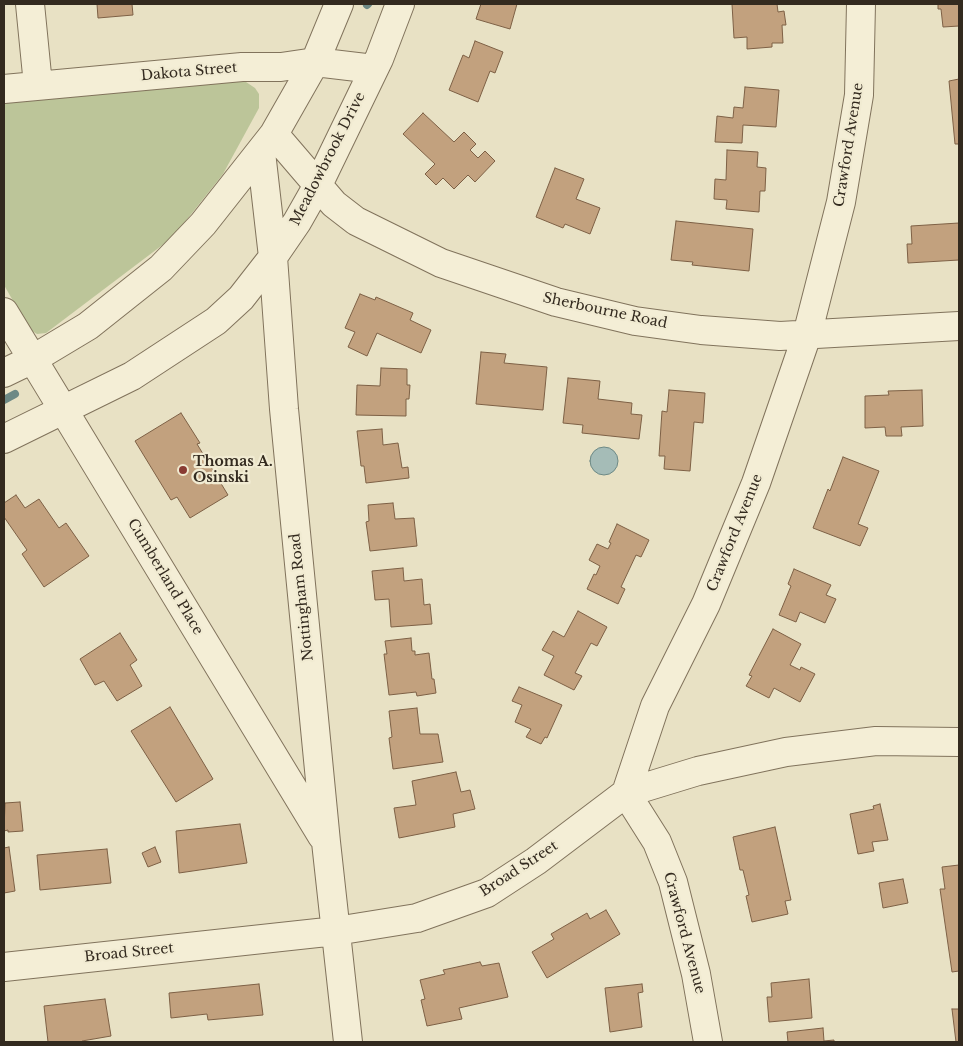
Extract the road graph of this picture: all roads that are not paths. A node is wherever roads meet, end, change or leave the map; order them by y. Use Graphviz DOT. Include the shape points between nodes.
graph roads {
  1 [pos="30,4"];
  2 [pos="339,4"];
  3 [pos="400,4"];
  4 [pos="861,4"];
  5 [pos="315,62"];
  6 [pos="374,70"];
  7 [pos="38,85"];
  8 [pos="4,89"];
  9 [pos="267,143"];
  10 [pos="318,185"];
  11 [pos="273,257"];
  12 [pos="4,312"];
  13 [pos="959,326"];
  14 [pos="807,335"];
  15 [pos="32,359"];
  16 [pos="4,373"];
  17 [pos="64,410"];
  18 [pos="4,439"];
  19 [pos="959,742"];
  20 [pos="626,793"];
  21 [pos="326,842"];
  22 [pos="336,931"];
  23 [pos="4,967"];
  24 [pos="348,1042"];
  25 [pos="708,1042"];
  1 -- 7 [label="street"];
  2 -- 5 [label="street"];
  3 -- 6 [label="street, Meadowbrook Drive"];
  4 -- 14 [label="street, Crawford Avenue" via="859,95 841,202"];
  5 -- 6 [label="street, Dakota Street"];
  5 -- 7 [label="street, Dakota Street"];
  5 -- 9 [label="street"];
  6 -- 10 [label="street, Meadowbrook Drive"];
  7 -- 8 [label="street, Dakota Street"];
  9 -- 10 [label="street, Sherbourne Road"];
  9 -- 11 [label="street, Nottingham Road"];
  9 -- 15 [label="street" via="203,224 161,268 88,326"];
  10 -- 11 [label="street, Meadowbrook Drive"];
  10 -- 14 [label="street, Sherbourne Road" via="334,204 356,221 441,262 556,302 636,321 701,330"];
  11 -- 17 [label="street, Meadowbrook Drive" via="241,298 216,321 132,376"];
  11 -- 21 [label="street, Nottingham Road" via="284,418"];
  12 -- 15 [label="street, Cumberland Place"];
  13 -- 14 [label="street, Sherbourne Road"];
  14 -- 20 [label="street, Crawford Avenue" via="756,483 706,604 655,706"];
  15 -- 16 [label="street"];
  15 -- 17 [label="street, Cumberland Place"];
  17 -- 18 [label="street, Meadowbrook Drive"];
  17 -- 21 [label="street, Cumberland Place"];
  19 -- 20 [label="street, Broad Street" via="876,741 786,752 698,771"];
  20 -- 22 [label="street, Broad Street" via="536,862 487,893 417,918"];
  20 -- 25 [label="street, Crawford Avenue" via="657,842 673,882 696,974"];
  21 -- 22 [label="street, Nottingham Road"];
  22 -- 23 [label="street, Broad Street"];
  22 -- 24 [label="street, Nottingham Road"];
}
